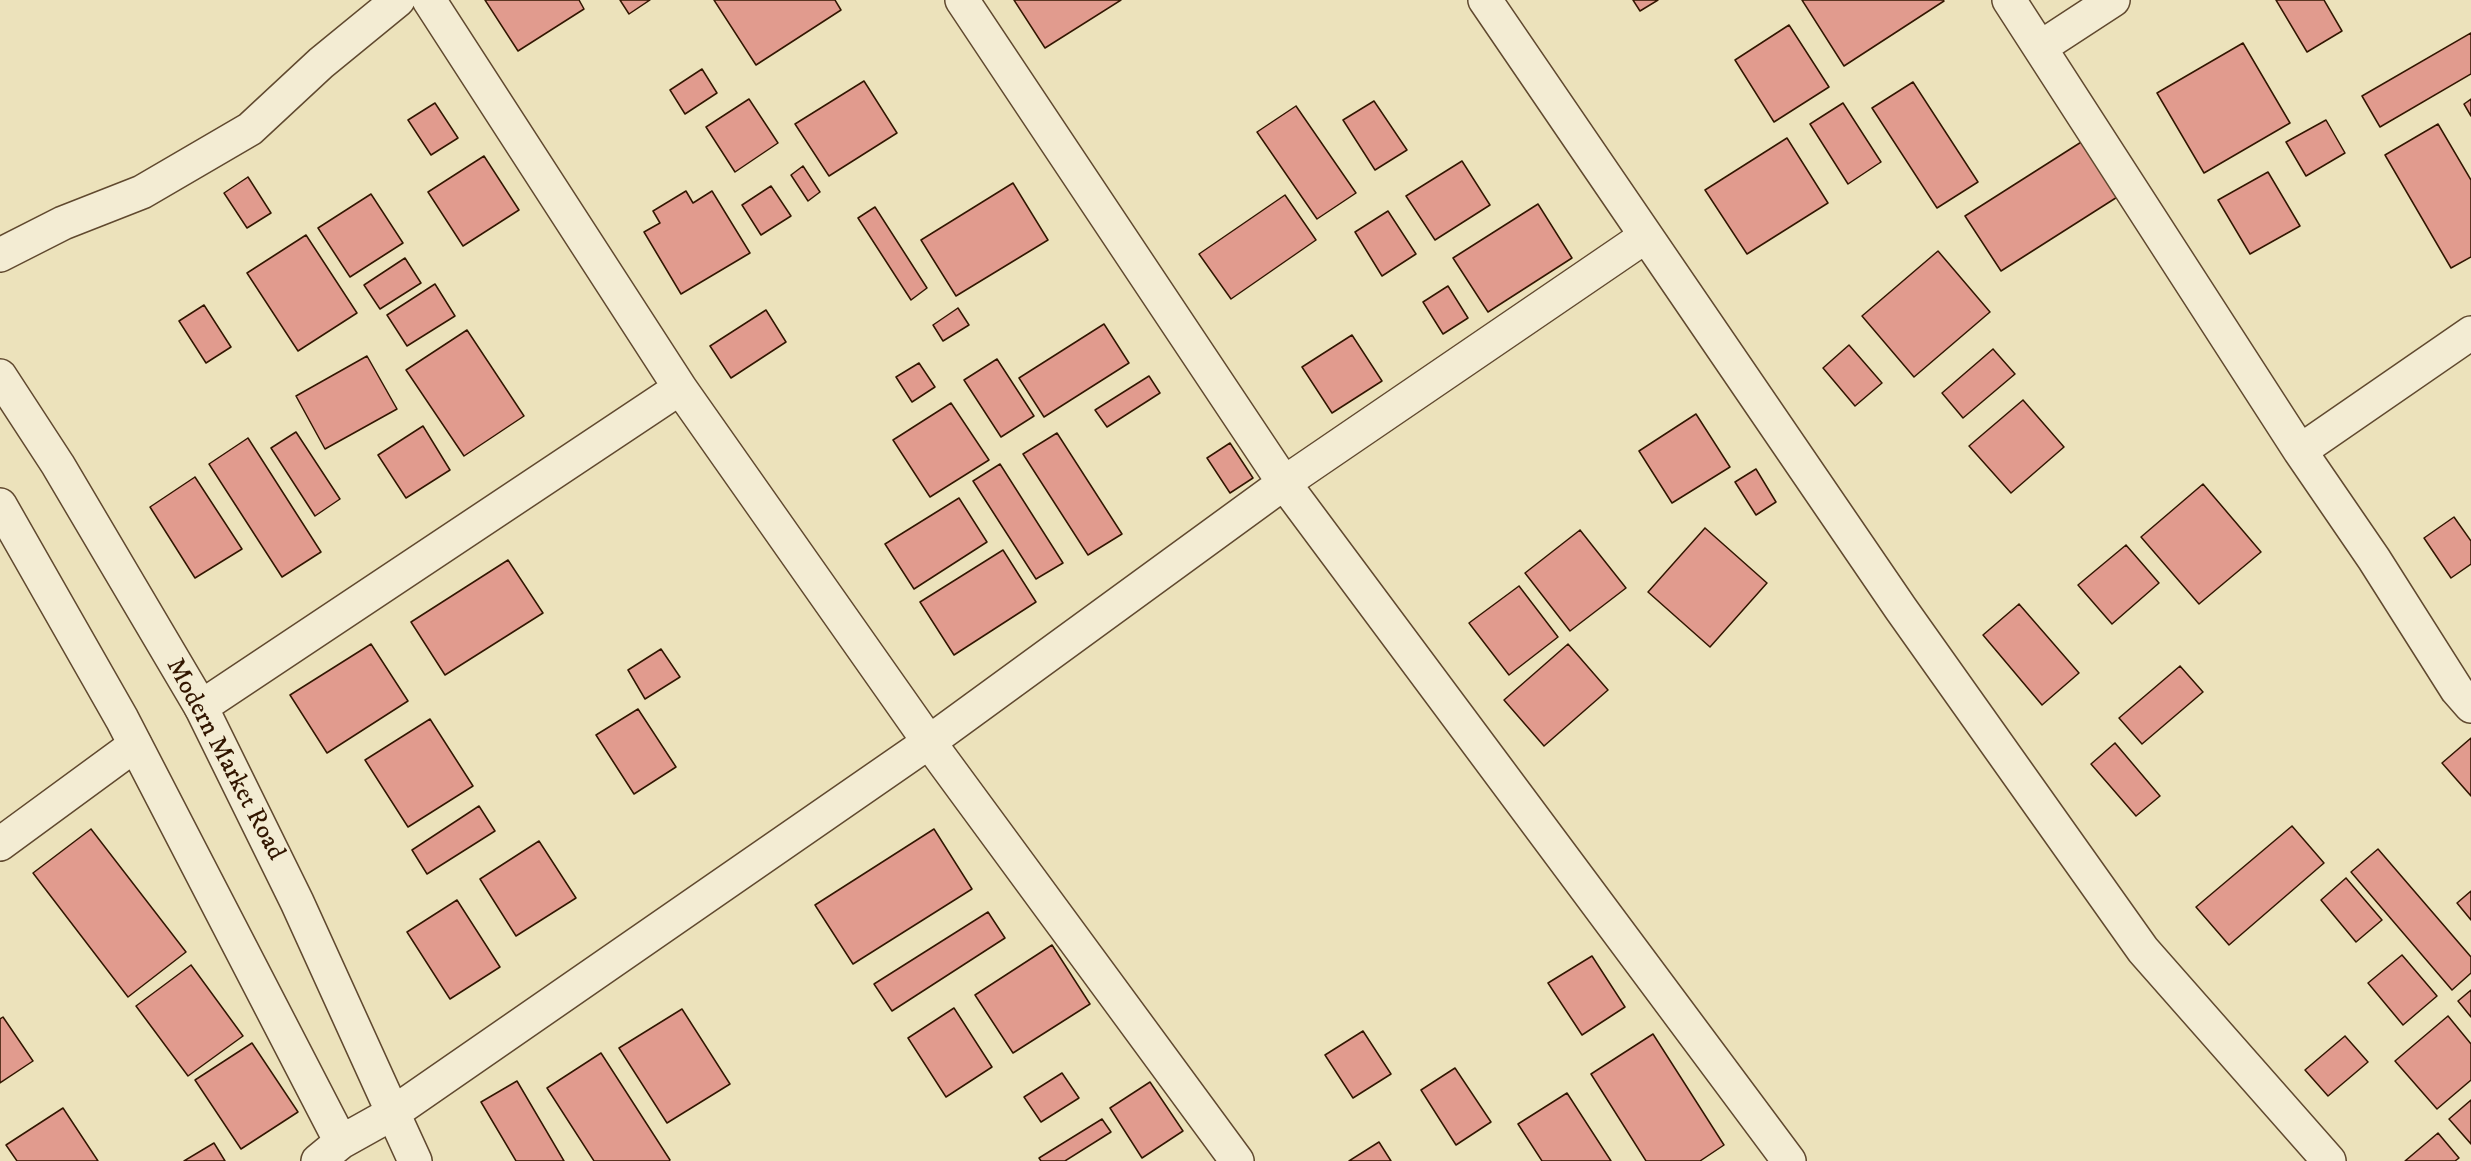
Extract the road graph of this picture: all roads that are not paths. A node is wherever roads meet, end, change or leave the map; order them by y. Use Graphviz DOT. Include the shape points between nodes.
graph roads {
  1 [pos="398,0"];
  2 [pos="429,0"];
  3 [pos="962,0"];
  4 [pos="1485,0"];
  5 [pos="2009,0"];
  6 [pos="2113,0"];
  7 [pos="2041,47"];
  8 [pos="1646,236"];
  9 [pos="0,255"];
  10 [pos="2471,333"];
  11 [pos="0,376"];
  12 [pos="680,388"];
  13 [pos="2300,450"];
  14 [pos="1284,483"];
  15 [pos="0,506"];
  16 [pos="2471,706"];
  17 [pos="201,707"];
  18 [pos="929,742"];
  19 [pos="135,745"];
  20 [pos="0,844"];
  21 [pos="393,1113"];
  22 [pos="336,1155"];
  23 [pos="415,1161"];
  24 [pos="1236,1161"];
  25 [pos="1788,1161"];
  26 [pos="2329,1161"];
  1 -- 9 [label="street" via="321,63 250,129 142,192"];
  2 -- 12 [label="street"];
  3 -- 14 [label="street"];
  4 -- 8 [label="street"];
  5 -- 7 [label="street"];
  6 -- 7 [label="street"];
  7 -- 13 [label="street"];
  8 -- 14 [label="street"];
  8 -- 26 [label="street" via="1901,609 2143,950"];
  10 -- 13 [label="street"];
  11 -- 17 [label="street, Modern Market Road" via="58,465"];
  12 -- 17 [label="street"];
  12 -- 18 [label="street"];
  13 -- 16 [label="street"];
  14 -- 18 [label="street"];
  14 -- 25 [label="street"];
  15 -- 19 [label="street"];
  17 -- 21 [label="street, Modern Market Road" via="297,902"];
  18 -- 21 [label="street"];
  18 -- 24 [label="street"];
  19 -- 20 [label="street"];
  19 -- 22 [label="street"];
  21 -- 22 [label="street"];
  21 -- 23 [label="street, Modern Market Road"];
}
